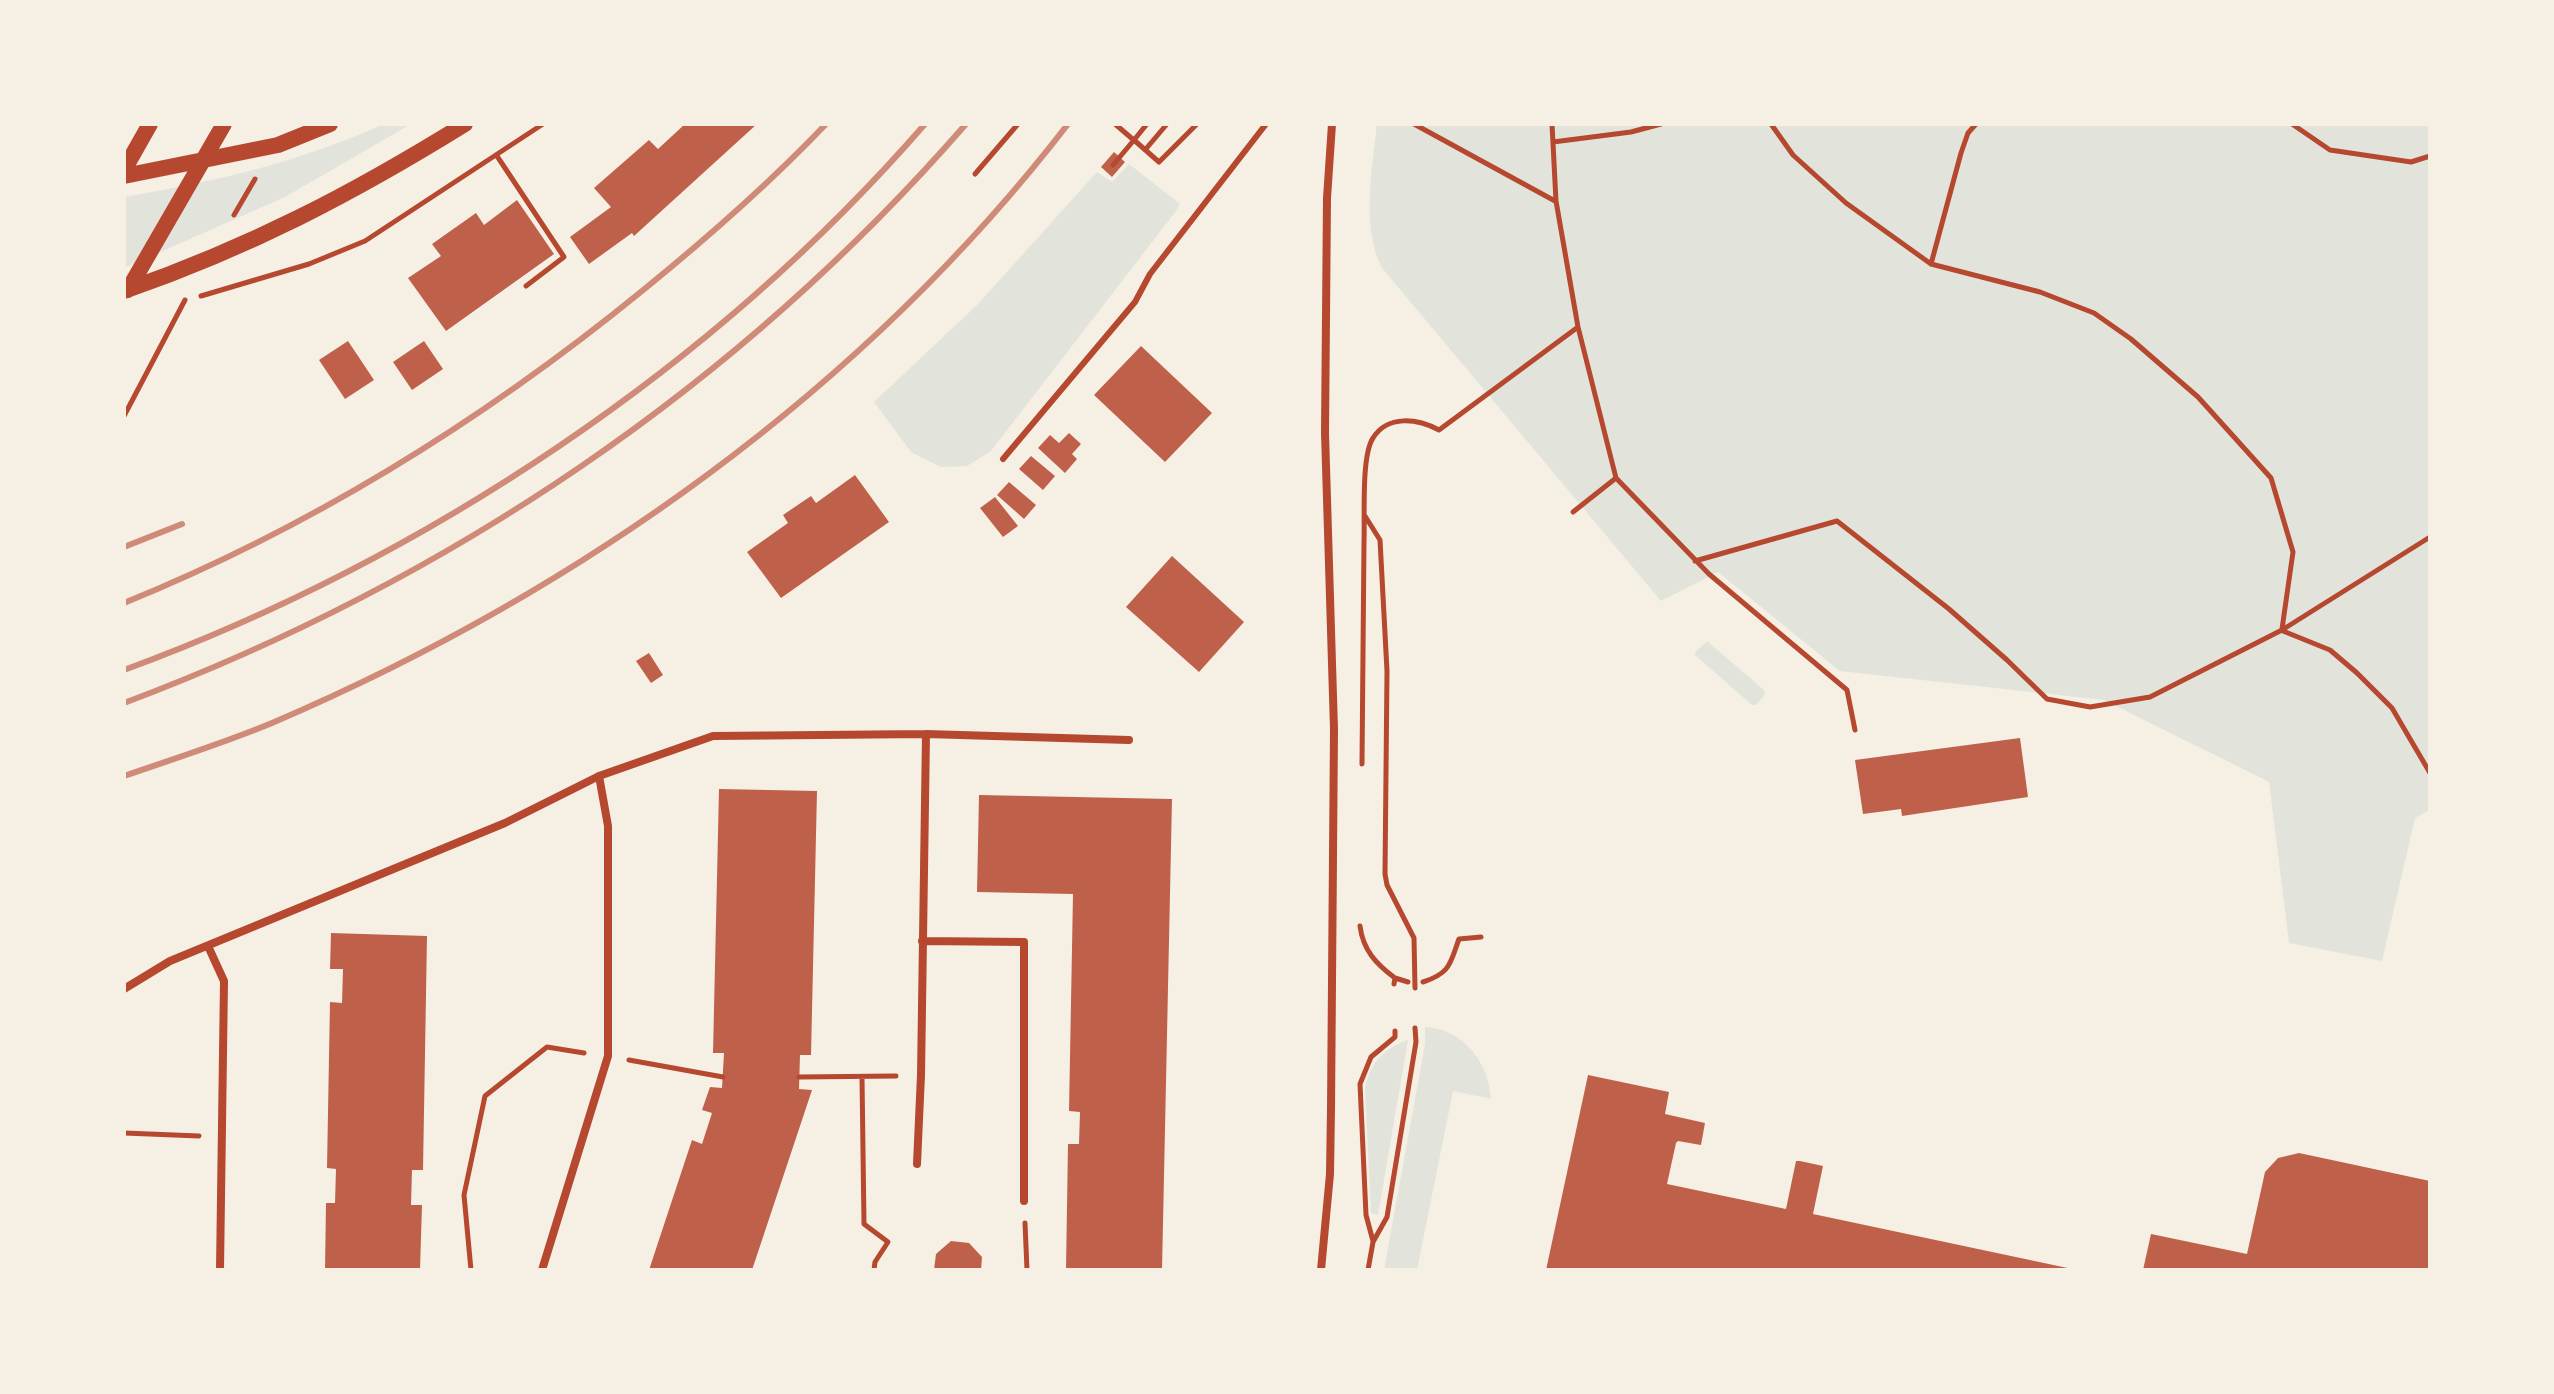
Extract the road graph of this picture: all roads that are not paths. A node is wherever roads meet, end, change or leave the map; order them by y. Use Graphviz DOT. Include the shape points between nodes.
graph roads {
  1 [pos="150,124"];
  2 [pos="224,124"];
  3 [pos="330,124"];
  4 [pos="465,124"];
  5 [pos="1266,124"];
  6 [pos="1332,124"];
  7 [pos="124,170"];
  8 [pos="124,176"];
  9 [pos="124,291"];
  10 [pos="124,299"];
  11 [pos="1003,459"];
  12 [pos="926,734"];
  13 [pos="1129,740"];
  14 [pos="599,776"];
  15 [pos="922,941"];
  16 [pos="208,946"];
  17 [pos="124,989"];
  18 [pos="917,1164"];
  19 [pos="1024,1201"];
  20 [pos="220,1270"];
  21 [pos="542,1270"];
  22 [pos="1321,1270"];
  1 -- 7 [label="main road"];
  2 -- 10 [label="main road"];
  3 -- 8 [label="main road" via="278,145"];
  4 -- 9 [label="main road" via="301,219"];
  5 -- 11 [label="lane" via="1150,274 1135,302"];
  6 -- 22 [label="street" via="1325,418 1334,729 1331,1108"];
  12 -- 13 [label="street"];
  12 -- 14 [label="street" via="713,736"];
  12 -- 15 [label="street"];
  14 -- 16 [label="street" via="505,823"];
  14 -- 21 [label="street" via="608,826 608,1056"];
  15 -- 18 [label="street"];
  15 -- 19 [label="street" via="1024,942"];
  16 -- 17 [label="street"];
  16 -- 20 [label="street" via="224,981"];
}
